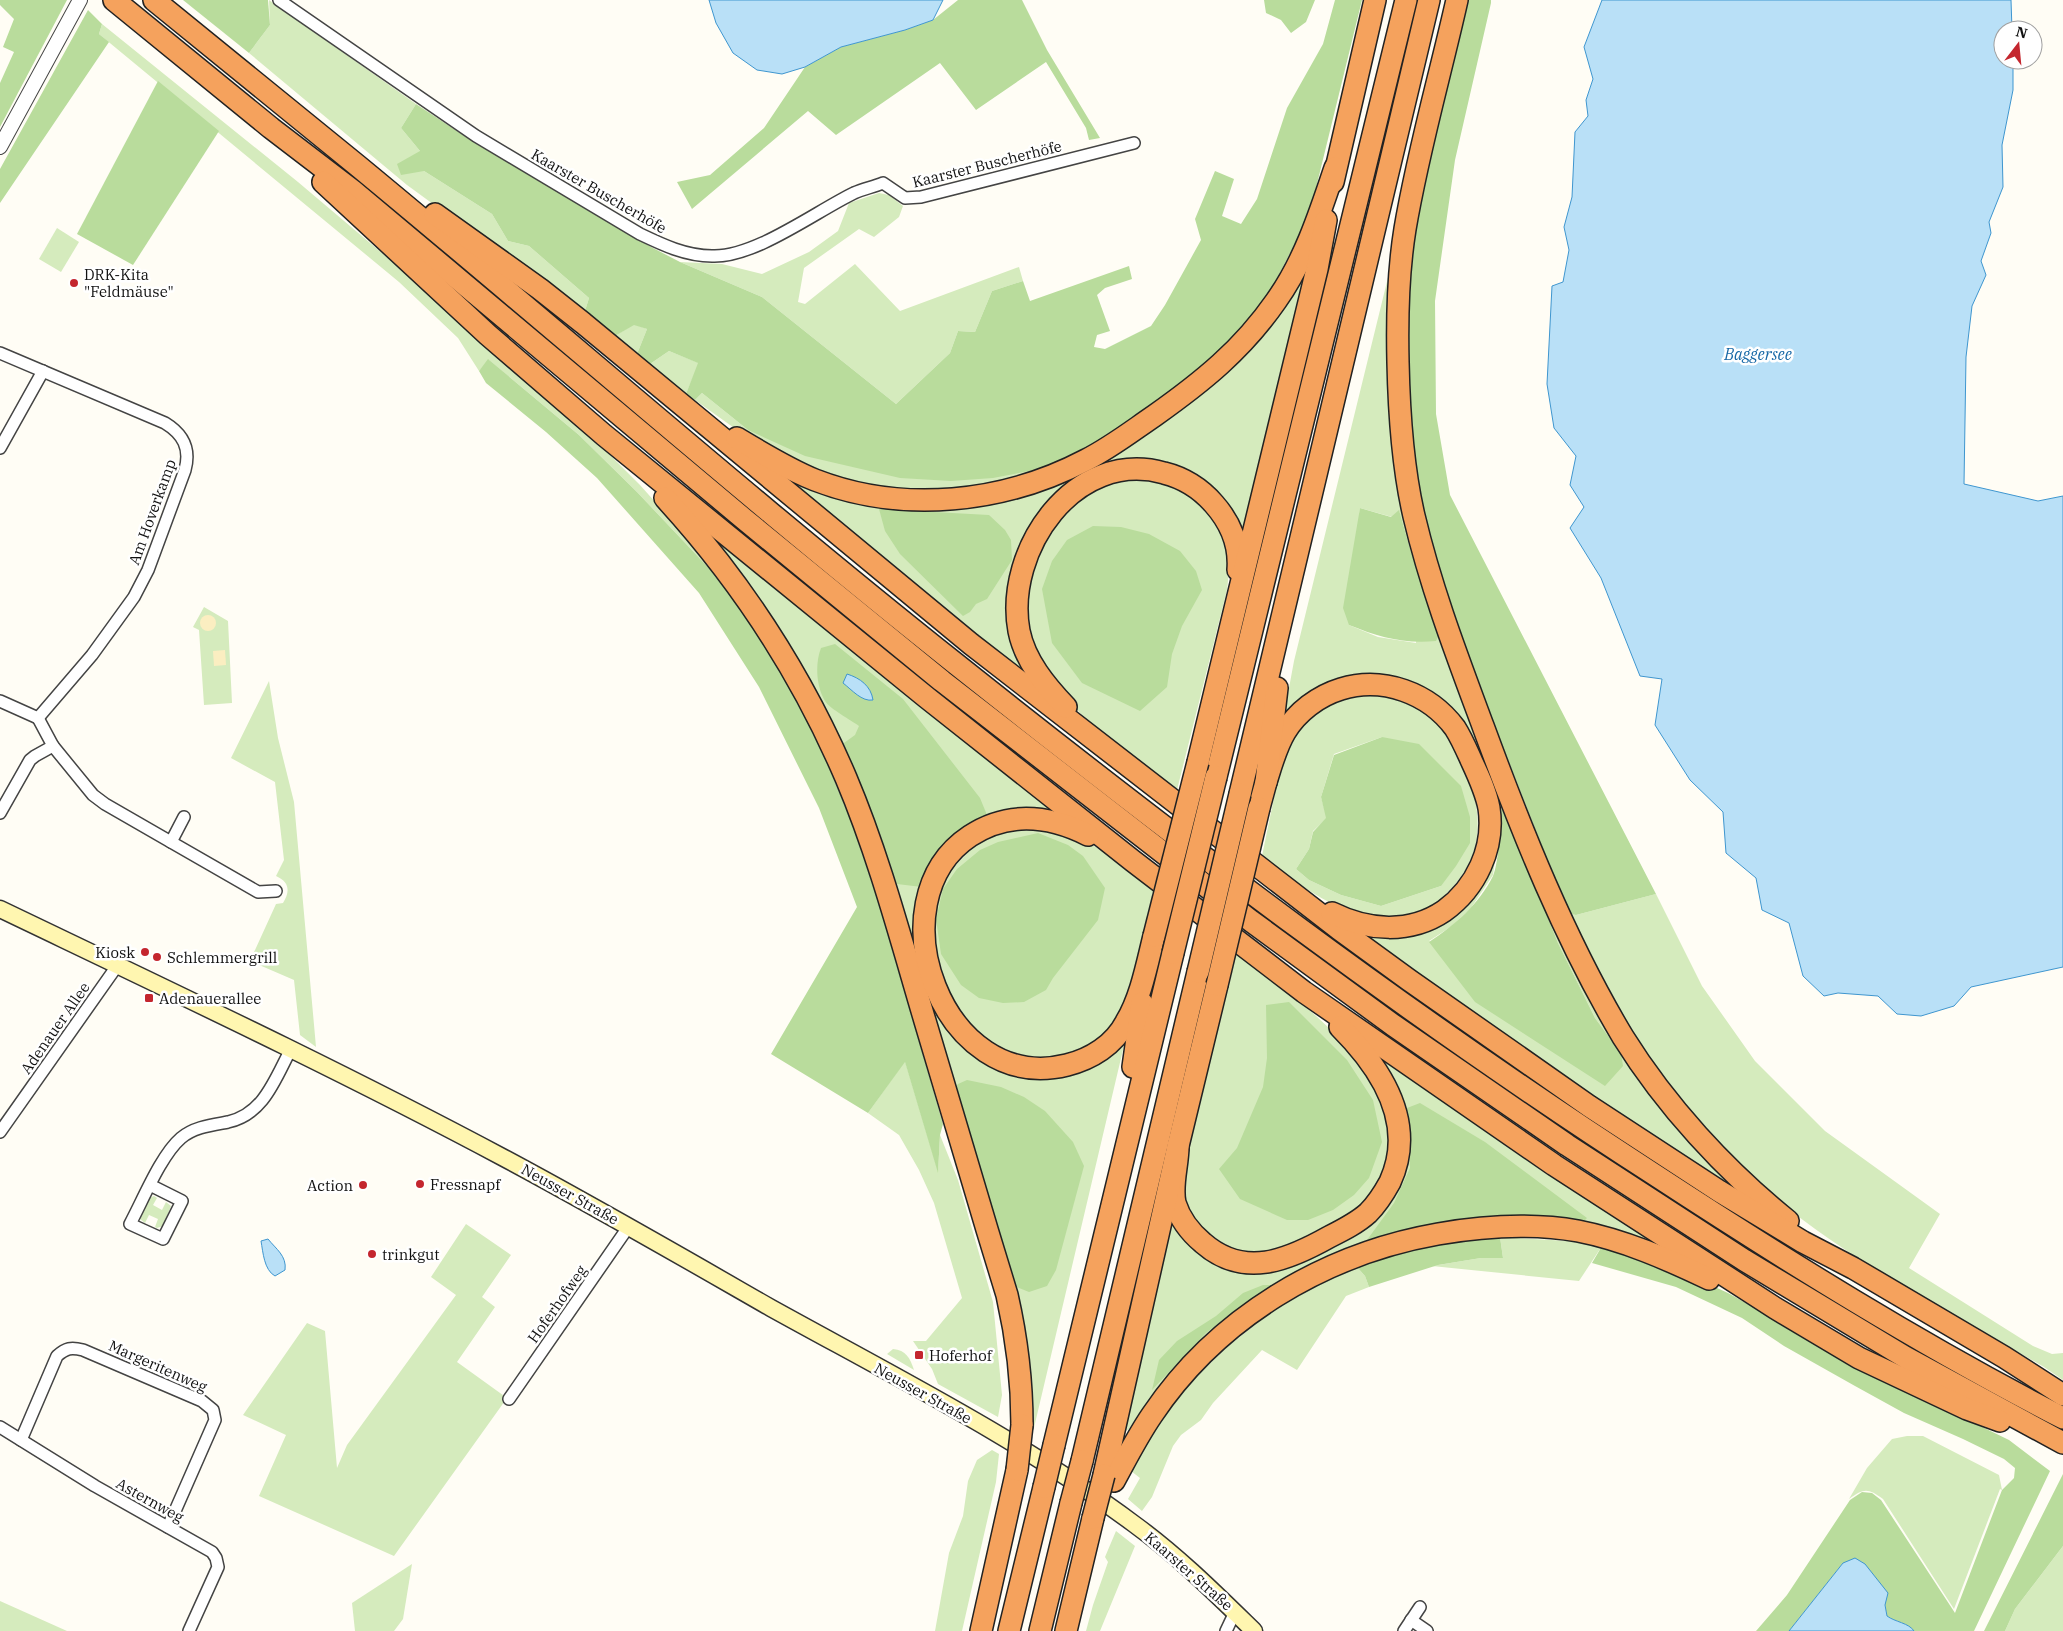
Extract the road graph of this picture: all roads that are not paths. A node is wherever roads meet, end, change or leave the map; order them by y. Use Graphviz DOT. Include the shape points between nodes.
graph roads {
  1 [pos="114,0"];
  2 [pos="154,0"];
  3 [pos="279,0"];
  4 [pos="1375,0"];
  5 [pos="1406,0"];
  6 [pos="1429,0"];
  7 [pos="1458,0"];
  8 [pos="80,1"];
  9 [pos="271,128"];
  10 [pos="1134,143"];
  11 [pos="0,147"];
  12 [pos="357,166"];
  13 [pos="1335,168"];
  14 [pos="0,353"];
  15 [pos="42,371"];
  16 [pos="664,391"];
  17 [pos="604,435"];
  18 [pos="0,448"];
  19 [pos="1290,588"];
  20 [pos="1232,621"];
  21 [pos="0,701"];
  22 [pos="38,718"];
  23 [pos="53,746"];
  24 [pos="1106,749"];
  25 [pos="1266,782"];
  26 [pos="0,813"];
  27 [pos="184,818"];
  28 [pos="171,842"];
  29 [pos="1133,861"];
  30 [pos="276,891"];
  31 [pos="1296,895"];
  32 [pos="0,909"];
  33 [pos="1146,965"];
  34 [pos="117,966"];
  35 [pos="1304,992"];
  36 [pos="291,1049"];
  37 [pos="0,1132"];
  38 [pos="1178,1146"];
  39 [pos="1119,1174"];
  40 [pos="150,1185"];
  41 [pos="629,1226"];
  42 [pos="1853,1268"];
  43 [pos="1775,1308"];
  44 [pos="2063,1395"];
  45 [pos="509,1399"];
  46 [pos="2063,1418"];
  47 [pos="0,1427"];
  48 [pos="21,1440"];
  49 [pos="2063,1444"];
  50 [pos="1109,1478"];
  51 [pos="1120,1514"];
  52 [pos="168,1527"];
  53 [pos="1420,1607"];
  54 [pos="1235,1612"];
  55 [pos="1411,1620"];
  56 [pos="1068,1623"];
  57 [pos="189,1631"];
  58 [pos="981,1631"];
  59 [pos="1009,1631"];
  60 [pos="1040,1631"];
  61 [pos="1226,1631"];
  62 [pos="1254,1631"];
  63 [pos="1404,1631"];
  64 [pos="1427,1631"];
  1 -- 9 [label="highway"];
  2 -- 12 [label="highway"];
  3 -- 10 [label="street, Kaarster Buscherhöfe" via="476,136 640,234 690,254 714,257 737,253 855,193 883,183 898,195 912,199"];
  4 -- 13 [label="highway"];
  5 -- 39 [label="highway, bridge"];
  6 -- 19 [label="highway"];
  7 -- 42 [label="highway" via="1417,166 1405,231 1400,284 1398,361 1402,433 1413,512 1435,595 1501,776 1542,873 1584,967 1624,1038 1659,1088 1734,1173 1801,1231"];
  8 -- 11 [label="street"];
  9 -- 17 [label="highway" via="351,210"];
  9 -- 49 [label="highway" via="352,190 942,681 1174,862 1393,1025 1567,1145 1744,1260 1905,1357"];
  12 -- 16 [label="highway" via="436,215 540,289"];
  12 -- 46 [label="highway" via="953,662 1400,1003 1577,1125 1752,1238 1920,1340"];
  13 -- 16 [label="highway" via="1297,265 1277,300 1250,336 1196,386 1102,451 1056,475 1022,487 984,495 908,500 844,489 815,480 757,450"];
  13 -- 20 [label="highway" via="1317,268"];
  14 -- 15 [label="street, Am Hoverkamp"];
  15 -- 18 [label="street"];
  15 -- 22 [label="street, Am Hoverkamp" via="165,422 184,440 188,456 186,470 140,586 103,642"];
  16 -- 24 [label="highway" via="971,644"];
  17 -- 29 [label="highway"];
  17 -- 58 [label="highway, bridge" via="728,571 783,654 846,779 889,899 1007,1295 1018,1349 1022,1425 1017,1470"];
  19 -- 25 [label="highway"];
  19 -- 60 [label="highway, bridge"];
  20 -- 24 [label="highway" via="1237,546 1223,514 1192,484 1152,469 1130,469 1093,478 1065,498 1033,542 1023,563 1018,583 1019,632 1037,672 1055,696"];
  20 -- 33 [label="highway, bridge"];
  21 -- 22 [label="street"];
  22 -- 23 [label="street"];
  23 -- 26 [label="street" via="30,760"];
  23 -- 28 [label="street" via="99,799"];
  24 -- 31 [label="highway"];
  25 -- 31 [label="highway" via="1284,733 1310,705 1338,690 1378,685 1399,688 1420,698 1449,721 1461,738 1486,796 1490,832 1481,866 1461,896 1428,920 1400,927 1370,926 1340,917"];
  25 -- 38 [label="highway, bridge"];
  27 -- 28 [label="street"];
  28 -- 30 [label="street" via="258,892"];
  29 -- 33 [label="highway" via="1082,832 1042,818 1003,820 982,828 950,853 937,872 928,894 926,946 937,994 961,1031 991,1055 1010,1064 1033,1069 1076,1063 1096,1054 1114,1040 1134,1006"];
  29 -- 35 [label="highway"];
  31 -- 42 [label="highway" via="1409,980 1589,1106 1761,1217"];
  32 -- 34 [label="main road, Neusser Straße"];
  33 -- 39 [label="highway"];
  34 -- 36 [label="main road, Neusser Straße"];
  34 -- 37 [label="street, Adenauer Allee"];
  35 -- 38 [label="highway" via="1364,1053 1392,1100 1399,1144 1396,1168 1384,1194 1352,1225 1288,1258 1250,1263 1230,1259 1211,1250 1194,1236 1183,1220 1175,1202"];
  35 -- 43 [label="highway" via="1554,1165"];
  36 -- 40 [label="street" via="258,1106 248,1114 203,1127 180,1139"];
  36 -- 41 [label="main road, Neusser Straße"];
  38 -- 50 [label="highway"];
  39 -- 59 [label="highway, bridge"];
  40 -- 40 [label="street" via="130,1224 163,1239 182,1201"];
  41 -- 45 [label="street, Hoferhofweg"];
  41 -- 51 [label="main road, Neusser Straße" via="1000,1436"];
  42 -- 44 [label="highway"];
  43 -- 49 [label="highway" via="1899,1378 1967,1409"];
  43 -- 50 [label="highway" via="1670,1261 1608,1238 1576,1231 1497,1226 1449,1232 1378,1248 1340,1261 1303,1279 1237,1324 1174,1386"];
  47 -- 48 [label="street, Asternweg"];
  48 -- 52 [label="street, Asternweg"];
  48 -- 52 [label="street, Margeritenweg" via="57,1356 72,1347 202,1401 213,1410 215,1420"];
  50 -- 56 [label="highway"];
  51 -- 54 [label="main road, Kaarster Straße" via="1188,1567"];
  52 -- 57 [label="street, Asternweg" via="205,1547 216,1558 218,1567"];
  53 -- 55 [label="street"];
  54 -- 61 [label="street"];
  54 -- 62 [label="main road, Kaarster Straße"];
  55 -- 63 [label="street"];
  55 -- 64 [label="street"];
}
